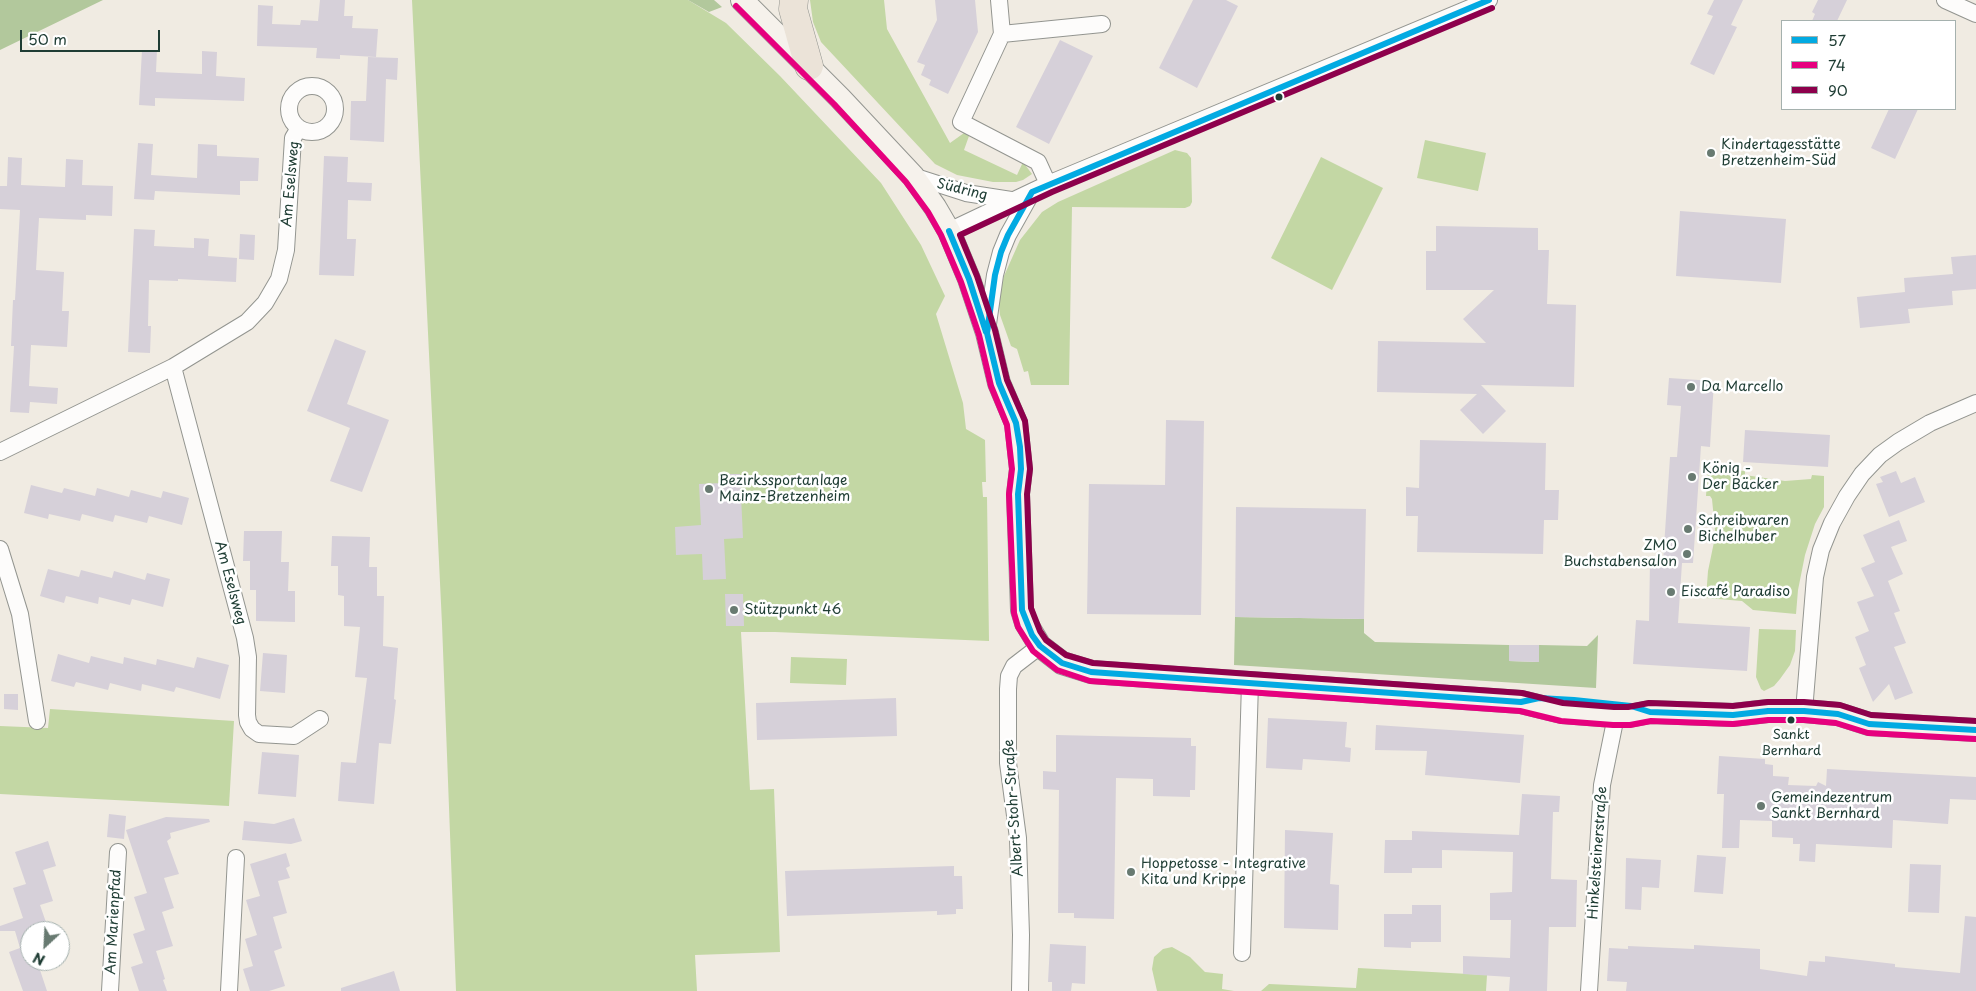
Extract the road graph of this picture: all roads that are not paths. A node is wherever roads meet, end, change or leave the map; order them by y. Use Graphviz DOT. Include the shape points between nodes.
graph roads {
  1 [pos="742,0"];
  2 [pos="794,0"];
  3 [pos="999,0"];
  4 [pos="1489,0"];
  5 [pos="1945,0"];
  6 [pos="1976,14"];
  7 [pos="1102,24"];
  8 [pos="1002,34"];
  9 [pos="809,66"];
  10 [pos="299,128"];
  11 [pos="913,176"];
  12 [pos="1048,184"];
  13 [pos="1032,192"];
  14 [pos="1011,200"];
  15 [pos="949,231"];
  16 [pos="987,333"];
  17 [pos="173,367"];
  18 [pos="1976,403"];
  19 [pos="0,452"];
  20 [pos="0,549"];
  21 [pos="1040,646"];
  22 [pos="1250,683"];
  23 [pos="1804,711"];
  24 [pos="1614,716"];
  25 [pos="320,719"];
  26 [pos="37,721"];
  27 [pos="1976,730"];
  28 [pos="118,852"];
  29 [pos="236,858"];
  30 [pos="1242,953"];
  31 [pos="110,991"];
  32 [pos="229,991"];
  33 [pos="1020,991"];
  34 [pos="1589,991"];
  1 -- 9 [label="street"];
  2 -- 9 [label="highway" via="793,8"];
  3 -- 8 [label="street"];
  4 -- 12 [label="street, Südring"];
  5 -- 6 [label="street"];
  7 -- 8 [label="street"];
  8 -- 12 [label="street" via="961,122 1038,162"];
  9 -- 11 [label="street"];
  10 -- 17 [label="street, Am Eselsweg" via="293,138 286,250 279,279 265,303 247,322"];
  11 -- 14 [label="street, Südring" via="966,193"];
  11 -- 15 [label="street"];
  12 -- 13 [label="street, Südring"];
  13 -- 14 [label="street, Südring"];
  13 -- 16 [label="street" via="1001,252"];
  14 -- 15 [label="street, Südring"];
  15 -- 16 [label="street"];
  16 -- 21 [label="street" via="999,383 1008,469 1018,494 1022,610"];
  17 -- 19 [label="street, Am Eselsweg"];
  17 -- 25 [label="street, Am Eselsweg" via="245,638 248,722 259,734 294,736"];
  18 -- 23 [label="street" via="1930,423 1898,442 1880,455 1846,496 1821,550 1815,577"];
  20 -- 26 [label="street" via="20,614"];
  21 -- 22 [label="street" via="1062,664 1092,672"];
  21 -- 33 [label="street, Albert-Stohr-Straße" via="1014,666 1008,689 1008,763 1018,838"];
  22 -- 24 [label="street" via="1521,702 1562,712"];
  22 -- 30 [label="street"];
  23 -- 24 [label="street" via="1733,715 1650,712"];
  23 -- 27 [label="street" via="1838,714 1869,724"];
  24 -- 34 [label="street, Hinkelsteinerstraße" via="1602,785"];
  28 -- 31 [label="street, Am Marienpfad"];
  29 -- 32 [label="street"];
}
